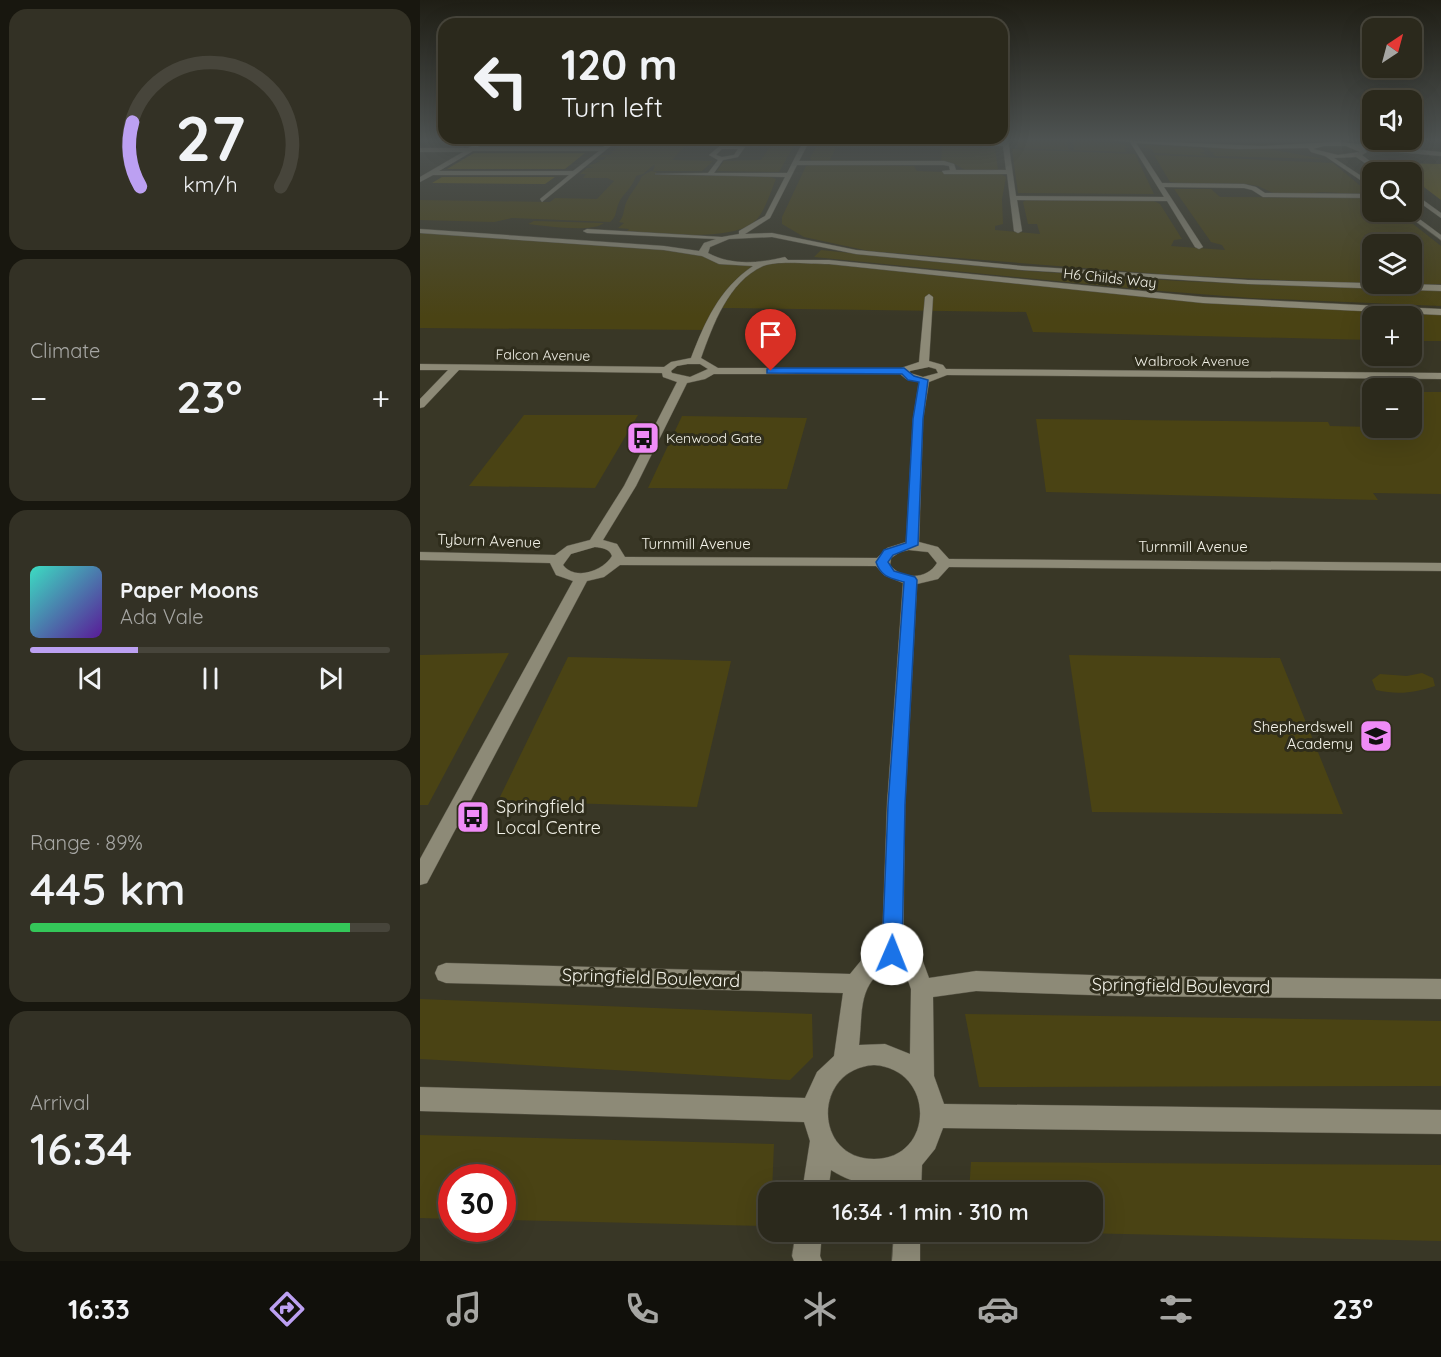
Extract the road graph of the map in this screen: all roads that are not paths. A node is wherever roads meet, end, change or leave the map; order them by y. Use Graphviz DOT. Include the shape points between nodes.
graph roads {
  1 [pos="1014,198"];
  2 [pos="782,199"];
  3 [pos="1145,199"];
  4 [pos="1169,199"];
  5 [pos="1422,202"];
  6 [pos="1441,216"];
  7 [pos="1419,222"];
  8 [pos="420,223"];
  9 [pos="773,223"];
  10 [pos="443,224"];
  11 [pos="420,231"];
  12 [pos="580,231"];
  13 [pos="1018,231"];
  14 [pos="739,235"];
  15 [pos="728,237"];
  16 [pos="786,237"];
  17 [pos="1441,238"];
  18 [pos="797,241"];
  19 [pos="1199,247"];
  20 [pos="704,254"];
  21 [pos="719,262"];
  22 [pos="776,262"];
  23 [pos="763,264"];
  24 [pos="734,283"];
  25 [pos="1441,288"];
  26 [pos="929,297"];
  27 [pos="1441,312"];
  28 [pos="695,361"];
  29 [pos="924,364"];
  30 [pos="420,367"];
  31 [pos="457,367"];
  32 [pos="666,370"];
  33 [pos="712,371"];
  34 [pos="904,371"];
  35 [pos="943,372"];
  36 [pos="1441,376"];
  37 [pos="682,380"];
  38 [pos="924,380"];
  39 [pos="420,405"];
  40 [pos="595,543"];
  41 [pos="912,545"];
  42 [pos="420,556"];
  43 [pos="558,559"];
  44 [pos="617,561"];
  45 [pos="882,562"];
  46 [pos="944,563"];
  47 [pos="1441,567"];
  48 [pos="582,577"];
  49 [pos="910,580"];
  50 [pos="420,877"];
  51 [pos="892,954"];
  52 [pos="446,973"];
  53 [pos="855,984"];
  54 [pos="922,989"];
  55 [pos="1441,990"];
  56 [pos="845,1063"];
  57 [pos="922,1076"];
  58 [pos="420,1099"];
  59 [pos="815,1110"];
  60 [pos="933,1116"];
  61 [pos="1441,1122"];
  62 [pos="822,1142"];
  63 [pos="909,1159"];
  64 [pos="816,1182"];
  65 [pos="908,1182"];
  66 [pos="907,1242"];
  67 [pos="906,1261"];
  1 -- 13 [label="street"];
  2 -- 9 [label="street"];
  3 -- 4 [label="street"];
  4 -- 19 [label="street"];
  5 -- 6 [label="street"];
  7 -- 17 [label="street"];
  8 -- 10 [label="street"];
  9 -- 14 [label="street"];
  9 -- 16 [label="street"];
  11 -- 20 [label="street" via="609,243"];
  12 -- 15 [label="street"];
  14 -- 15 [label="street"];
  14 -- 16 [label="street"];
  15 -- 20 [label="street" via="707,245"];
  16 -- 18 [label="street, H6 Childs Way"];
  18 -- 22 [label="street" via="801,245 799,252"];
  18 -- 25 [label="street, H6 Childs Way" via="856,252 1022,268 1248,282"];
  20 -- 21 [label="street"];
  21 -- 23 [label="street"];
  21 -- 24 [label="street" via="732,272"];
  22 -- 23 [label="street"];
  22 -- 27 [label="street, H6 Childs Way" via="829,262 1203,300"];
  23 -- 24 [label="street"];
  24 -- 28 [label="street" via="716,308"];
  26 -- 29 [label="street"];
  28 -- 32 [label="street" via="681,362"];
  28 -- 33 [label="street" via="708,363"];
  29 -- 34 [label="street"];
  29 -- 35 [label="street" via="940,367"];
  30 -- 31 [label="street, Falcon Avenue"];
  31 -- 32 [label="street, Falcon Avenue"];
  31 -- 39 [label="street"];
  32 -- 37 [label="street" via="667,375"];
  33 -- 34 [label="street"];
  33 -- 37 [label="street"];
  34 -- 38 [label="street" via="912,378"];
  35 -- 36 [label="street, Walbrook Avenue"];
  35 -- 38 [label="street"];
  37 -- 40 [label="street" via="630,486"];
  38 -- 41 [label="street" via="918,419"];
  40 -- 43 [label="street" via="568,550"];
  40 -- 44 [label="street" via="614,548 619,556"];
  41 -- 45 [label="street" via="888,552"];
  41 -- 46 [label="street" via="938,552"];
  42 -- 43 [label="street, Tyburn Avenue"];
  43 -- 48 [label="street" via="558,570"];
  44 -- 45 [label="street, Turnmill Avenue"];
  44 -- 48 [label="street" via="600,573"];
  45 -- 49 [label="street" via="890,574"];
  46 -- 47 [label="street, Turnmill Avenue"];
  46 -- 49 [label="street" via="930,577"];
  48 -- 50 [label="street"];
  49 -- 51 [label="street" via="896,805"];
  51 -- 53 [label="street" via="872,964"];
  51 -- 54 [label="street" via="914,966"];
  52 -- 53 [label="street, Springfield Boulevard"];
  53 -- 56 [label="street"];
  54 -- 55 [label="street, Springfield Boulevard" via="976,981"];
  54 -- 57 [label="street"];
  56 -- 57 [label="street" via="861,1056 895,1056"];
  56 -- 59 [label="street" via="830,1075"];
  57 -- 60 [label="street" via="929,1088"];
  58 -- 59 [label="street"];
  59 -- 62 [label="street"];
  60 -- 61 [label="street"];
  60 -- 63 [label="street" via="922,1146"];
  62 -- 63 [label="street" via="834,1158 851,1168 871,1172 892,1168"];
  62 -- 64 [label="street"];
  63 -- 65 [label="street"];
  66 -- 67 [label="street"];
}
